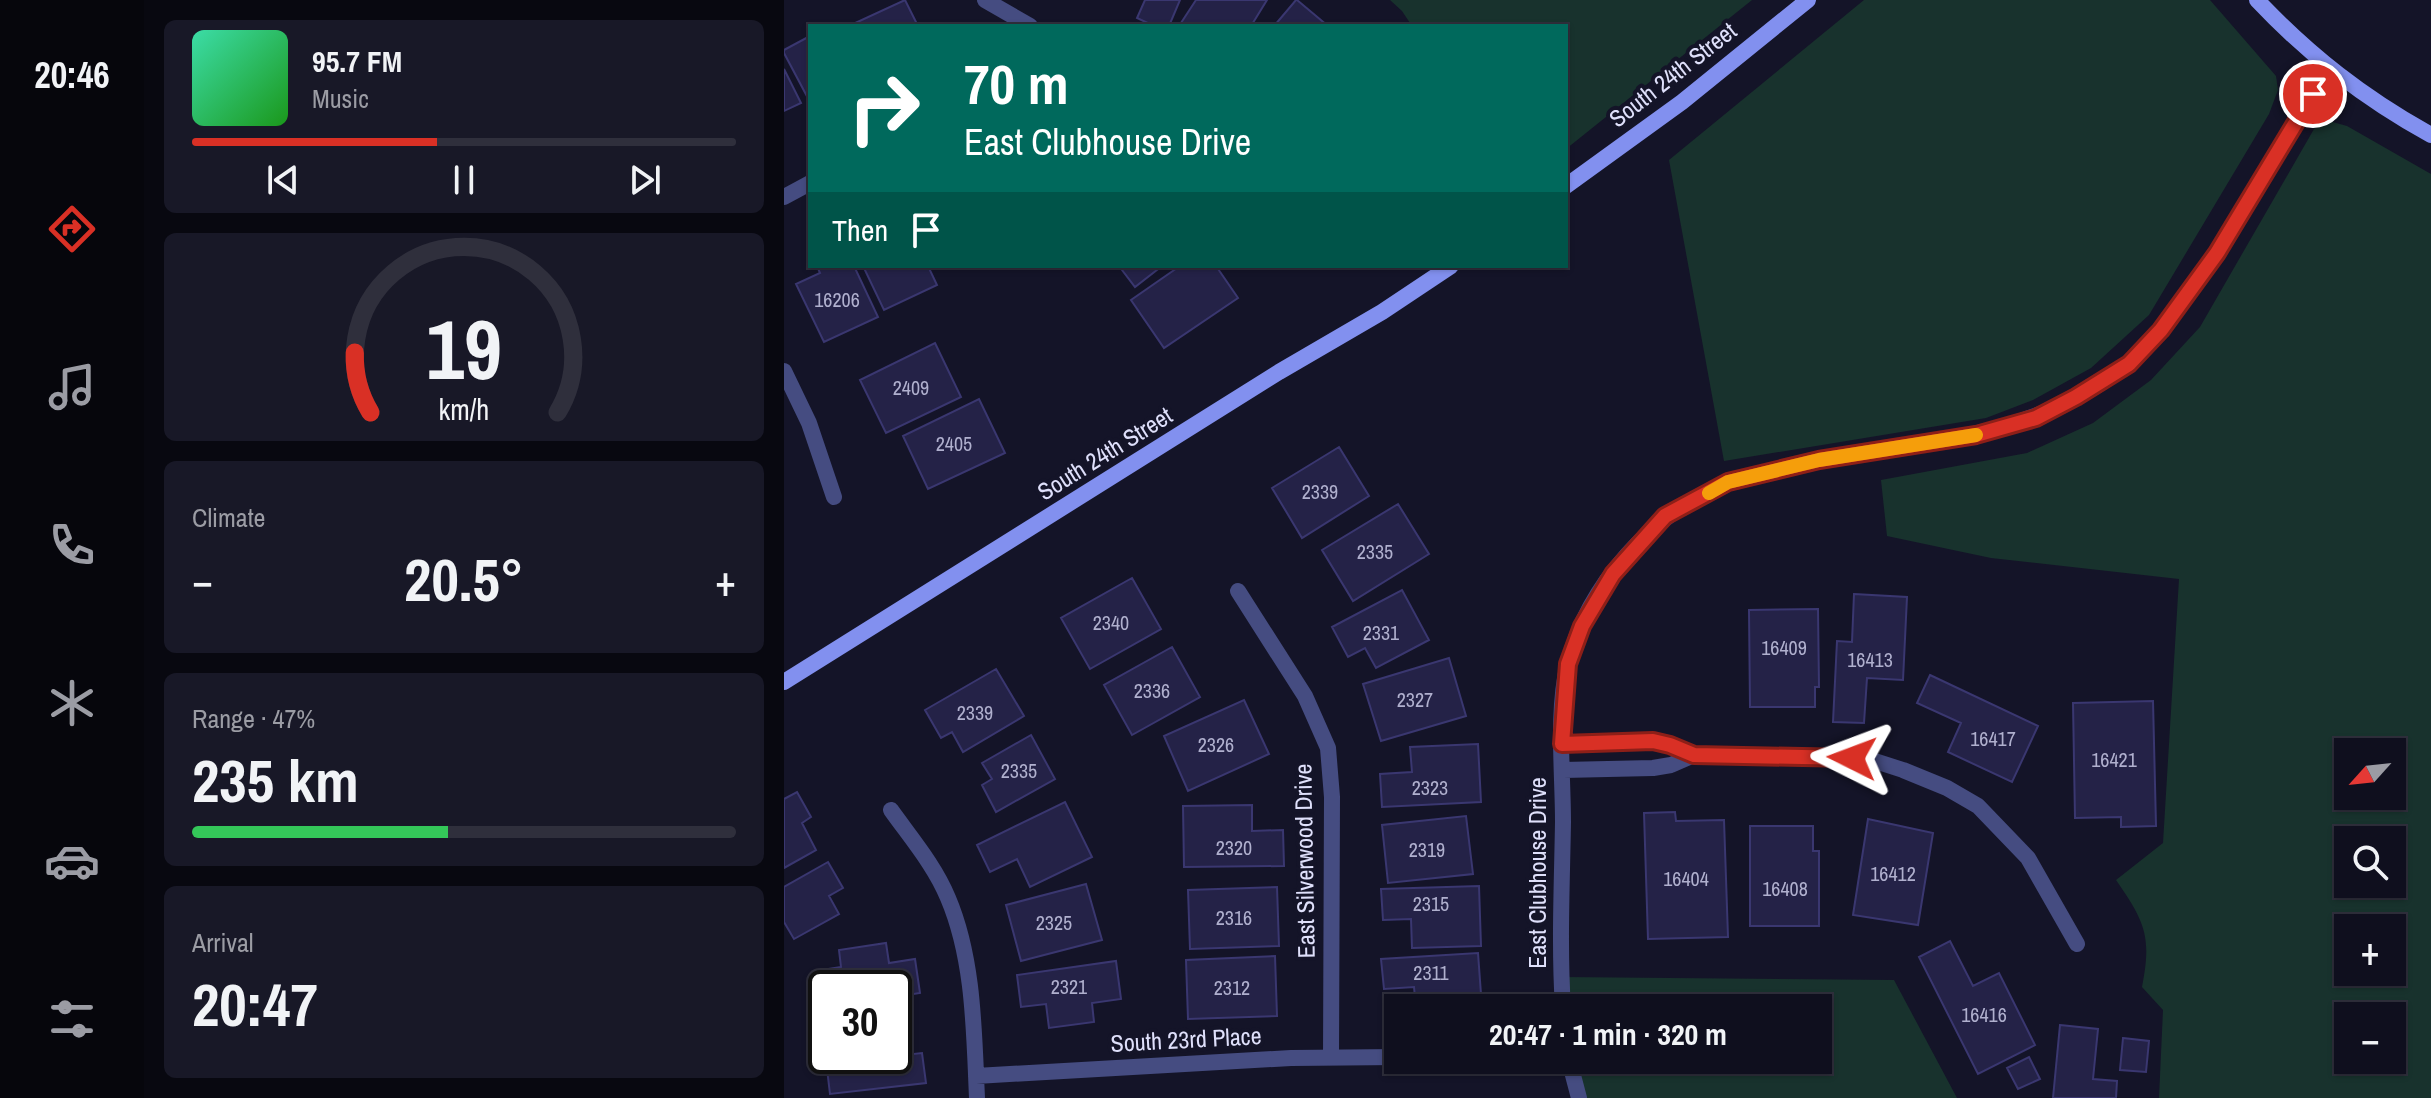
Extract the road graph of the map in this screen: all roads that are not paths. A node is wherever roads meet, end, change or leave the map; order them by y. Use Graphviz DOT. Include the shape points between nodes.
graph roads {
  1 [pos="985,0"];
  2 [pos="1808,0"];
  3 [pos="2257,0"];
  4 [pos="1027,24"];
  5 [pos="2330,70"];
  6 [pos="2431,135"];
  7 [pos="808,184"];
  8 [pos="1568,185"];
  9 [pos="784,197"];
  10 [pos="1448,268"];
  11 [pos="784,371"];
  12 [pos="834,497"];
  13 [pos="1238,591"];
  14 [pos="784,682"];
  15 [pos="1653,741"];
  16 [pos="1562,744"];
  17 [pos="1694,755"];
  18 [pos="1653,768"];
  19 [pos="1563,770"];
  20 [pos="891,810"];
  21 [pos="2077,944"];
  22 [pos="1563,994"];
  23 [pos="1384,1057"];
  24 [pos="1331,1058"];
  25 [pos="1573,1074"];
  26 [pos="976,1076"];
  27 [pos="977,1098"];
  28 [pos="1579,1098"];
  1 -- 4 [label="street"];
  2 -- 8 [label="street, South 24th Street" via="1682,102"];
  3 -- 5 [label="street"];
  5 -- 6 [label="street"];
  5 -- 16 [label="street, East Clubhouse Drive" via="2217,253 2129,364 2036,418 1976,435 1819,460 1728,482 1665,516 1609,579 1582,626 1568,664"];
  7 -- 9 [label="street"];
  10 -- 14 [label="street, South 24th Street"];
  11 -- 12 [label="street" via="809,423"];
  13 -- 24 [label="street, East Silverwood Drive" via="1305,696 1328,748"];
  15 -- 16 [label="street"];
  15 -- 17 [label="street"];
  15 -- 18 [label="street"];
  16 -- 19 [label="street, East Clubhouse Drive"];
  17 -- 18 [label="street"];
  17 -- 21 [label="street" via="1875,761 1947,788 1978,806 2028,858"];
  18 -- 19 [label="street"];
  19 -- 22 [label="street, East Clubhouse Drive"];
  20 -- 26 [label="street" via="947,895 963,940"];
  23 -- 24 [label="street, South 23rd Place"];
  24 -- 26 [label="street, South 23rd Place"];
  25 -- 28 [label="street"];
  26 -- 27 [label="street"];
}
